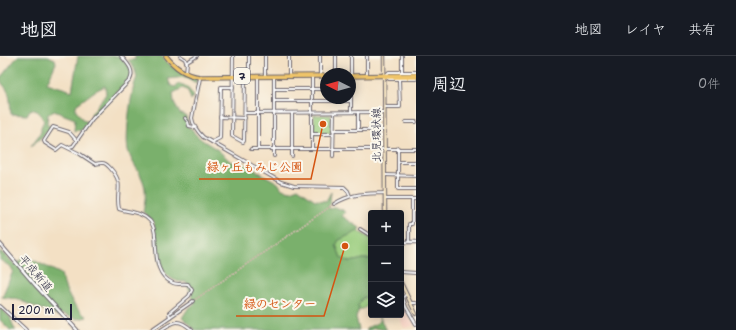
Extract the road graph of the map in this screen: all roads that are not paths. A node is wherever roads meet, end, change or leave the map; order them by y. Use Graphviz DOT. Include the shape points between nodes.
graph roads {
  1 [pos="121,56"];
  2 [pos="166,56"];
  3 [pos="180,56"];
  4 [pos="187,56"];
  5 [pos="197,56"];
  6 [pos="232,56"];
  7 [pos="249,56"];
  8 [pos="265,56"];
  9 [pos="288,56"];
  10 [pos="320,56"];
  11 [pos="336,56"];
  12 [pos="351,56"];
  13 [pos="367,56"];
  14 [pos="384,56"];
  15 [pos="402,56"];
  16 [pos="185,59"];
  17 [pos="187,62"];
  18 [pos="320,68"];
  19 [pos="336,68"];
  20 [pos="350,68"];
  21 [pos="402,72"];
  22 [pos="186,73"];
  23 [pos="233,76"];
  24 [pos="247,76"];
  25 [pos="258,76"];
  26 [pos="265,76"];
  27 [pos="274,76"];
  28 [pos="289,76"];
  29 [pos="312,76"];
  30 [pos="320,76"];
  31 [pos="356,76"];
  32 [pos="367,76"];
  33 [pos="384,76"];
  34 [pos="415,76"];
  35 [pos="200,77"];
  36 [pos="399,80"];
  37 [pos="233,87"];
  38 [pos="274,89"];
  39 [pos="320,89"];
  40 [pos="312,90"];
  41 [pos="274,101"];
  42 [pos="312,101"];
  43 [pos="320,101"];
  44 [pos="350,104"];
  45 [pos="384,107"];
  46 [pos="292,112"];
  47 [pos="312,112"];
  48 [pos="334,112"];
  49 [pos="351,112"];
  50 [pos="358,112"];
  51 [pos="384,112"];
  52 [pos="245,113"];
  53 [pos="258,113"];
  54 [pos="274,113"];
  55 [pos="185,118"];
  56 [pos="220,118"];
  57 [pos="232,118"];
  58 [pos="245,118"];
  59 [pos="406,122"];
  60 [pos="416,122"];
  61 [pos="194,127"];
  62 [pos="333,130"];
  63 [pos="358,130"];
  64 [pos="384,130"];
  65 [pos="312,134"];
  66 [pos="333,134"];
  67 [pos="77,141"];
  68 [pos="212,142"];
  69 [pos="68,148"];
  70 [pos="312,148"];
  71 [pos="333,148"];
  72 [pos="384,148"];
  73 [pos="398,148"];
  74 [pos="251,149"];
  75 [pos="258,149"];
  76 [pos="274,149"];
  77 [pos="292,149"];
  78 [pos="416,149"];
  79 [pos="274,156"];
  80 [pos="292,156"];
  81 [pos="333,156"];
  82 [pos="398,162"];
  83 [pos="416,162"];
  84 [pos="385,175"];
  85 [pos="398,175"];
  86 [pos="416,176"];
  87 [pos="416,189"];
  88 [pos="385,194"];
  89 [pos="350,196"];
  90 [pos="384,199"];
  91 [pos="412,199"];
  92 [pos="416,199"];
  93 [pos="334,204"];
  94 [pos="385,210"];
  95 [pos="360,229"];
  96 [pos="368,234"];
  97 [pos="404,242"];
  98 [pos="409,242"];
  99 [pos="416,242"];
  100 [pos="0,244"];
  101 [pos="404,272"];
  102 [pos="416,273"];
  103 [pos="404,290"];
  104 [pos="406,294"];
  105 [pos="193,301"];
  106 [pos="410,303"];
  107 [pos="416,303"];
  108 [pos="0,306"];
  109 [pos="416,314"];
  110 [pos="170,317"];
  111 [pos="416,324"];
  112 [pos="26,330"];
  113 [pos="77,330"];
  114 [pos="151,330"];
  115 [pos="161,330"];
  116 [pos="192,330"];
  1 -- 67 [label="street" via="131,68 130,80 92,119"];
  2 -- 22 [label="main road, 7"];
  3 -- 16 [label="street"];
  4 -- 16 [label="street"];
  5 -- 17 [label="street"];
  6 -- 23 [label="street"];
  7 -- 24 [label="street"];
  8 -- 26 [label="street"];
  9 -- 28 [label="street"];
  10 -- 18 [label="street"];
  11 -- 19 [label="street"];
  12 -- 20 [label="street"];
  13 -- 32 [label="street"];
  14 -- 33 [label="main road, 北見環状線"];
  15 -- 21 [label="street"];
  16 -- 17 [label="street"];
  17 -- 22 [label="street"];
  21 -- 33 [label="street" via="389,72"];
  21 -- 34 [label="street"];
  22 -- 35 [label="main road, 7"];
  23 -- 24 [label="main road, 7"];
  23 -- 35 [label="main road, 7"];
  23 -- 37 [label="street"];
  24 -- 25 [label="main road, 7"];
  24 -- 52 [label="street"];
  25 -- 26 [label="main road, 7"];
  25 -- 53 [label="street"];
  26 -- 27 [label="main road, 7"];
  27 -- 28 [label="main road, 7"];
  27 -- 38 [label="street"];
  28 -- 29 [label="main road, 7"];
  29 -- 30 [label="main road, 7"];
  29 -- 40 [label="street"];
  31 -- 32 [label="main road"];
  32 -- 33 [label="main road"];
  33 -- 34 [label="main road"];
  33 -- 36 [label="street"];
  33 -- 45 [label="main road, 北見環状線"];
  34 -- 36 [label="street"];
  35 -- 61 [label="street" via="192,111"];
  36 -- 45 [label="street" via="400,107"];
  37 -- 56 [label="street" via="221,87"];
  37 -- 57 [label="street"];
  38 -- 40 [label="street"];
  38 -- 41 [label="street"];
  39 -- 40 [label="street"];
  40 -- 42 [label="street"];
  41 -- 42 [label="street"];
  41 -- 54 [label="street"];
  42 -- 43 [label="street"];
  42 -- 47 [label="street"];
  44 -- 49 [label="street"];
  45 -- 51 [label="main road, 北見環状線"];
  46 -- 47 [label="street"];
  46 -- 54 [label="street"];
  46 -- 77 [label="street"];
  47 -- 48 [label="street"];
  47 -- 65 [label="street"];
  48 -- 49 [label="street"];
  48 -- 62 [label="street"];
  49 -- 50 [label="street"];
  50 -- 51 [label="street"];
  50 -- 63 [label="street"];
  51 -- 64 [label="main road, 北見環状線"];
  52 -- 53 [label="street"];
  52 -- 58 [label="street"];
  53 -- 54 [label="street"];
  53 -- 75 [label="street"];
  54 -- 76 [label="street"];
  55 -- 61 [label="street" via="189,126"];
  56 -- 57 [label="street"];
  56 -- 68 [label="street" via="220,138"];
  57 -- 58 [label="street"];
  57 -- 58 [label="street" via="232,136 243,142"];
  59 -- 60 [label="street"];
  61 -- 68 [label="street"];
  62 -- 63 [label="street"];
  62 -- 66 [label="street"];
  63 -- 64 [label="street"];
  64 -- 72 [label="main road, 北見環状線"];
  65 -- 66 [label="street"];
  65 -- 70 [label="street"];
  66 -- 71 [label="street"];
  67 -- 69 [label="street" via="74,146"];
  67 -- 69 [label="street" via="69,132 53,127 44,139 45,143 56,150 62,145"];
  68 -- 89 [label="street" via="281,182 294,186 344,187"];
  69 -- 110 [label="street" via="95,164 106,164 119,180 119,209 137,213 152,223 157,262 161,272 173,283 188,284 192,291 170,312"];
  70 -- 71 [label="street"];
  70 -- 77 [label="street"];
  71 -- 72 [label="street"];
  71 -- 81 [label="street"];
  72 -- 73 [label="street"];
  72 -- 84 [label="main road, 北見環状線"];
  73 -- 78 [label="street"];
  73 -- 82 [label="street"];
  74 -- 75 [label="street"];
  75 -- 76 [label="street"];
  76 -- 77 [label="street"];
  76 -- 79 [label="street"];
  77 -- 80 [label="street"];
  82 -- 83 [label="street"];
  82 -- 85 [label="street"];
  84 -- 85 [label="street"];
  84 -- 88 [label="main road, 北見環状線"];
  85 -- 86 [label="street"];
  85 -- 87 [label="street" via="398,189"];
  88 -- 89 [label="street"];
  88 -- 90 [label="main road, 北見環状線"];
  89 -- 93 [label="street"];
  90 -- 91 [label="street"];
  90 -- 94 [label="main road, 北見環状線"];
  91 -- 92 [label="street"];
  91 -- 98 [label="street"];
  95 -- 96 [label="street"];
  97 -- 98 [label="street"];
  98 -- 99 [label="street"];
  100 -- 113 [label="street, 平成新道"];
  101 -- 102 [label="street"];
  103 -- 104 [label="main road"];
  104 -- 106 [label="main road"];
  104 -- 111 [label="street" via="404,302"];
  105 -- 110 [label="street"];
  106 -- 107 [label="street"];
  106 -- 109 [label="main road"];
  108 -- 112 [label="street"];
  110 -- 114 [label="street"];
  115 -- 116 [label="street" via="177,322"];
}
